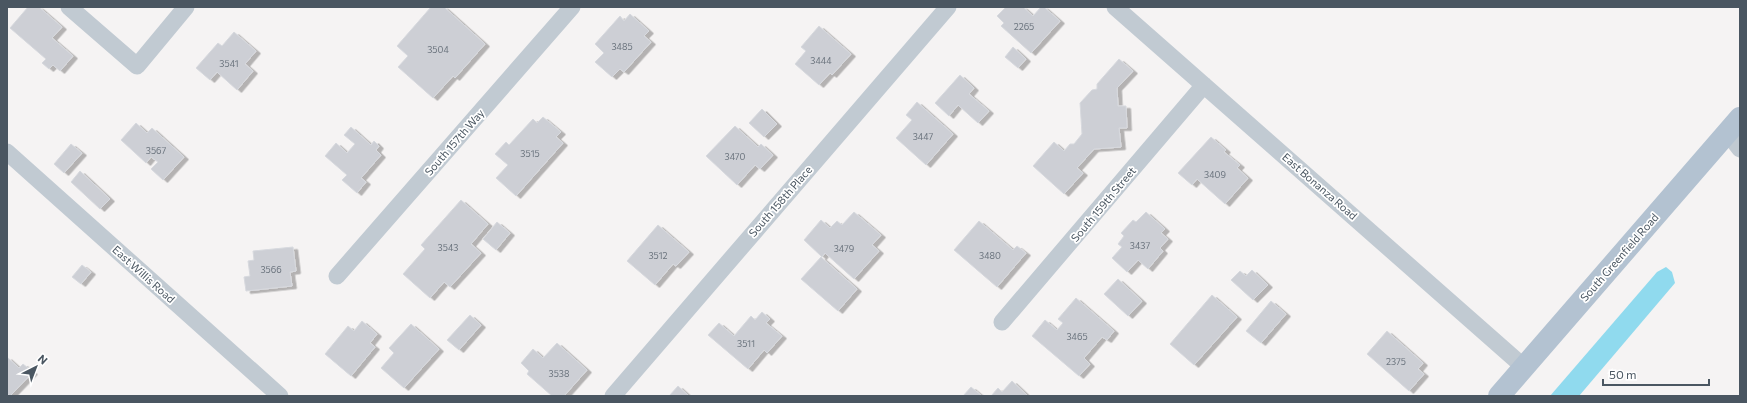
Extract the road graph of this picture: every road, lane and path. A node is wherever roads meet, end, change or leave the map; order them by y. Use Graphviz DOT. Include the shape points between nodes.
graph roads {
  1 [pos="69,7"];
  2 [pos="186,7"];
  3 [pos="572,7"];
  4 [pos="948,7"];
  5 [pos="1115,7"];
  6 [pos="1204,85"];
  7 [pos="1736,129"];
  8 [pos="1740,149"];
  9 [pos="7,152"];
  10 [pos="337,276"];
  11 [pos="1002,322"];
  12 [pos="1524,367"];
  13 [pos="280,396"];
  14 [pos="613,396"];
  15 [pos="1499,396"];
  1 -- 2 [label="street" via="137,66"];
  3 -- 10 [label="street, South 157th Way"];
  4 -- 14 [label="street, South 158th Place"];
  5 -- 6 [label="street, East Bonanza Road"];
  6 -- 11 [label="street, South 159th Street"];
  6 -- 12 [label="street, East Bonanza Road"];
  7 -- 8 [label="street"];
  7 -- 12 [label="main road, South Greenfield Road"];
  9 -- 13 [label="street, East Willis Road"];
  12 -- 15 [label="main road, South Greenfield Road"];
}
